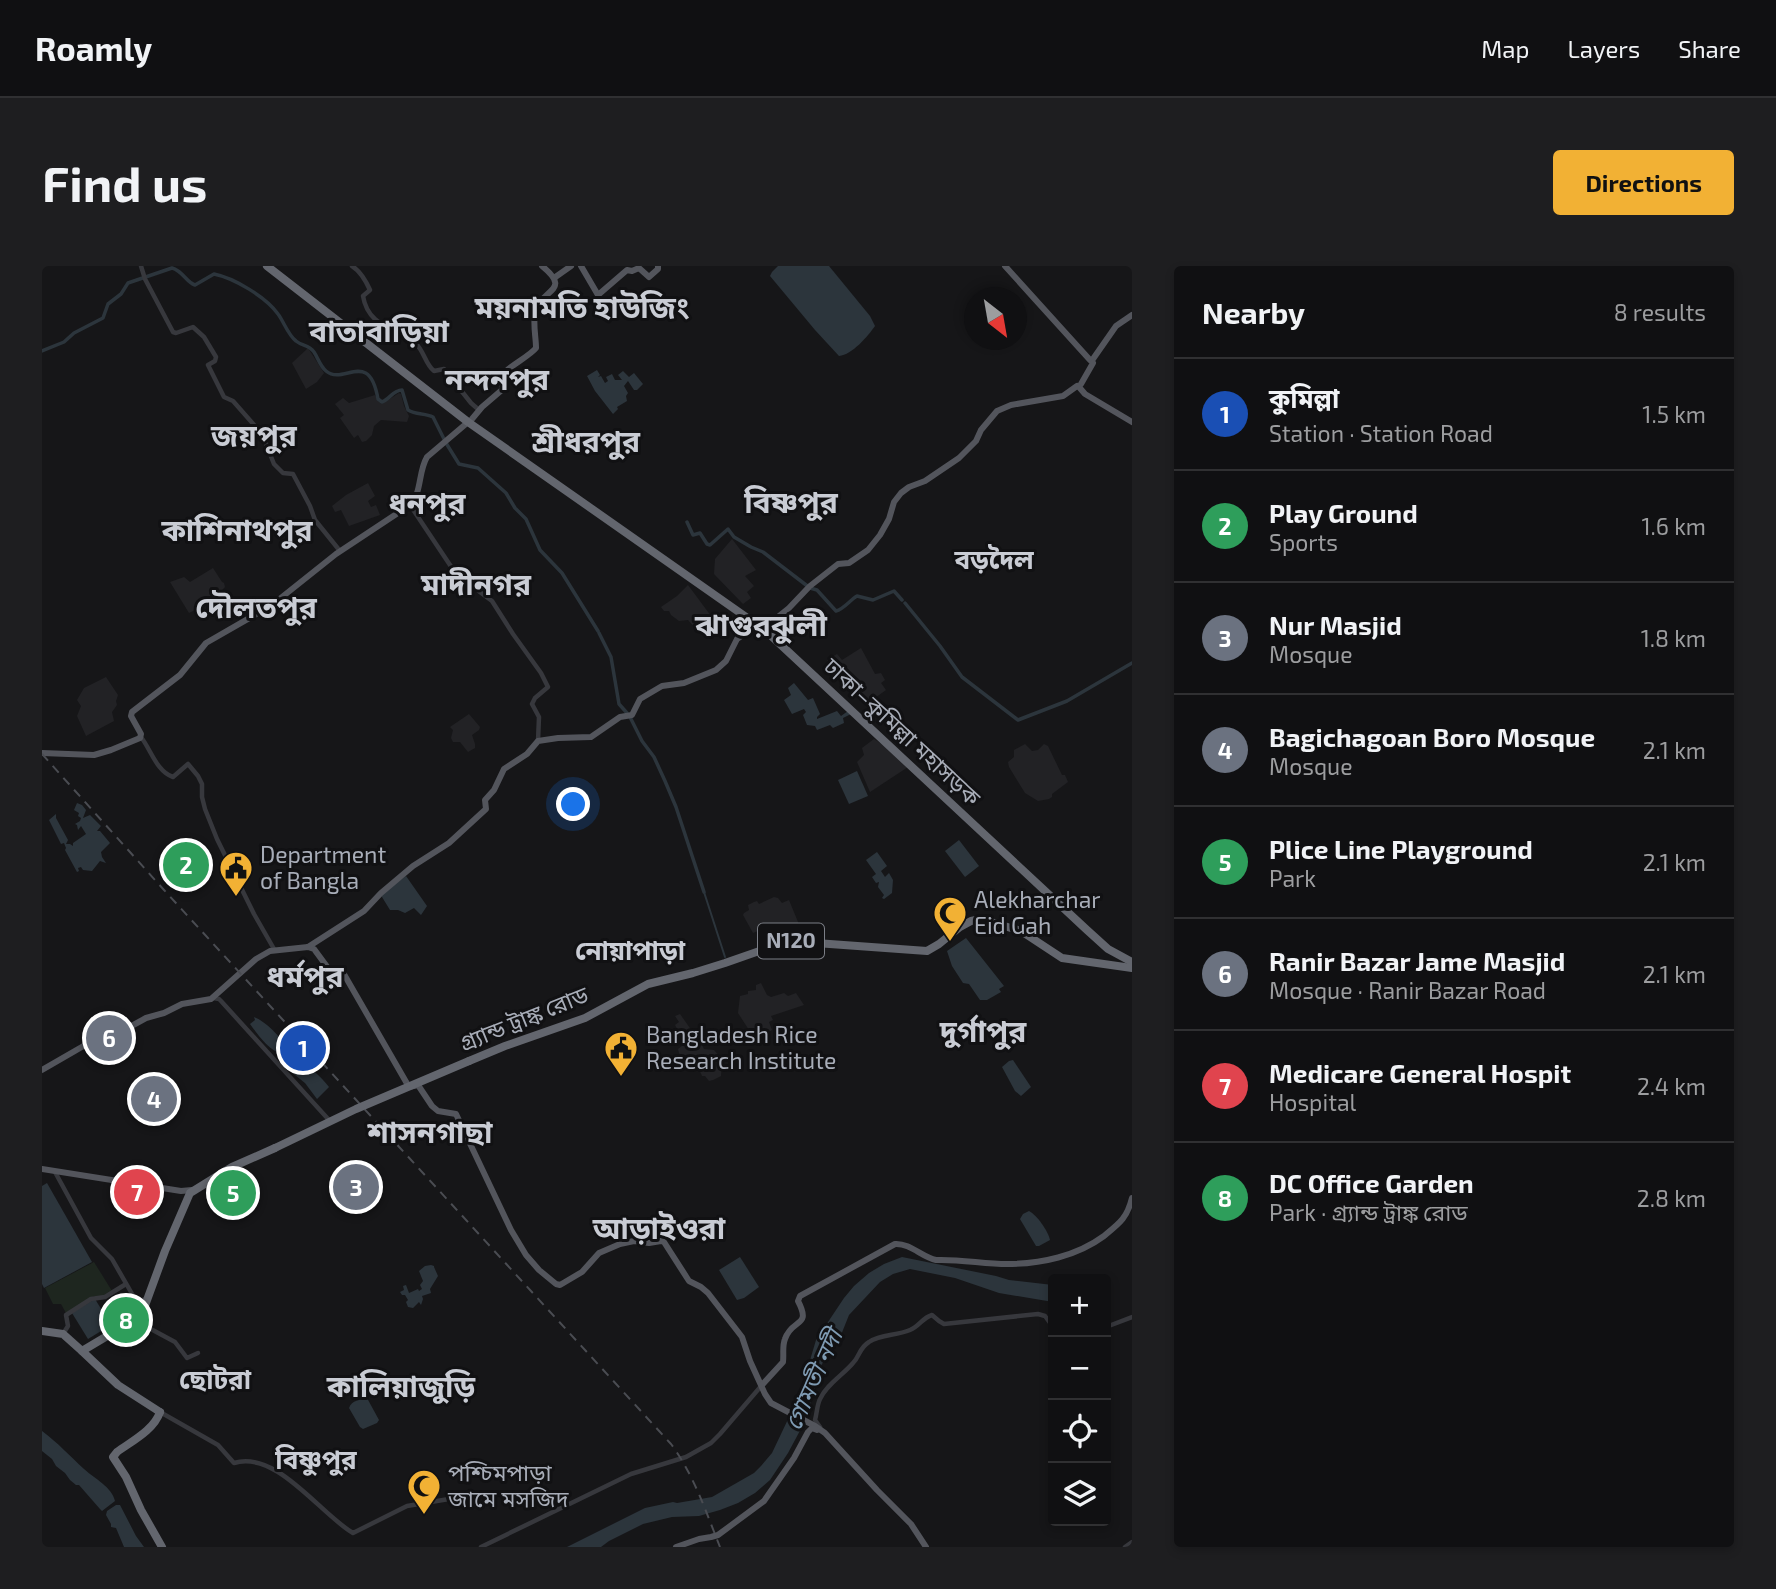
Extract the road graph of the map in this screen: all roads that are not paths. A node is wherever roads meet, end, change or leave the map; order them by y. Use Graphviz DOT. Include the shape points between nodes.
graph roads {
  1 [pos="141,266"];
  2 [pos="267,266"];
  3 [pos="274,266"];
  4 [pos="352,266"];
  5 [pos="542,266"];
  6 [pos="571,266"];
  7 [pos="580,266"];
  8 [pos="658,266"];
  9 [pos="1007,266"];
  10 [pos="554,278"];
  11 [pos="1132,316"];
  12 [pos="1091,361"];
  13 [pos="1079,385"];
  14 [pos="445,402"];
  15 [pos="479,410"];
  16 [pos="469,421"];
  17 [pos="1132,421"];
  18 [pos="499,442"];
  19 [pos="410,505"];
  20 [pos="340,551"];
  21 [pos="760,626"];
  22 [pos="141,737"];
  23 [pos="538,741"];
  24 [pos="42,753"];
  25 [pos="308,947"];
  26 [pos="274,949"];
  27 [pos="1127,964"];
  28 [pos="219,996"];
  29 [pos="296,1054"];
  30 [pos="479,1057"];
  31 [pos="282,1067"];
  32 [pos="42,1070"];
  33 [pos="408,1085"];
  34 [pos="418,1085"];
  35 [pos="330,1120"];
  36 [pos="273,1149"];
  37 [pos="42,1169"];
  38 [pos="54,1171"];
  39 [pos="189,1192"];
  40 [pos="1132,1198"];
  41 [pos="125,1284"];
  42 [pos="147,1298"];
  43 [pos="1132,1317"];
  44 [pos="134,1320"];
  45 [pos="1048,1320"];
  46 [pos="1111,1326"];
  47 [pos="42,1331"];
  48 [pos="63,1334"];
  49 [pos="82,1351"];
  50 [pos="198,1353"];
  51 [pos="762,1385"];
  52 [pos="160,1412"];
  53 [pos="810,1426"];
  54 [pos="825,1433"];
  55 [pos="455,1498"];
  56 [pos="1132,1542"];
  57 [pos="162,1547"];
  58 [pos="481,1547"];
  59 [pos="676,1547"];
  60 [pos="926,1547"];
  61 [pos="1125,1547"];
  1 -- 20 [label="street" via="174,333 193,327 204,337 215,355 208,365 224,397 262,434 274,464 283,473 293,474 315,520"];
  2 -- 14 [label="highway"];
  3 -- 14 [label="highway"];
  4 -- 15 [label="street" via="369,286 363,299 379,323 413,341 430,368 444,369"];
  5 -- 10 [label="main road"];
  6 -- 10 [label="main road"];
  7 -- 8 [label="main road" via="597,295 627,270 639,268 649,277"];
  9 -- 12 [label="main road"];
  10 -- 15 [label="main road" via="553,290 537,309 536,348 507,370 501,378 503,389"];
  11 -- 12 [label="main road" via="1116,326"];
  12 -- 13 [label="main road"];
  13 -- 17 [label="main road"];
  13 -- 21 [label="main road" via="1063,396 997,411 959,458 901,493 868,550 849,564 838,564 787,610"];
  14 -- 16 [label="highway"];
  14 -- 18 [label="highway"];
  15 -- 16 [label="main road"];
  16 -- 18 [label="highway"];
  16 -- 19 [label="main road" via="425,460"];
  18 -- 21 [label="highway"];
  19 -- 20 [label="main road"];
  19 -- 23 [label="street" via="461,578 492,601 541,673 548,687 532,704 539,717"];
  20 -- 22 [label="main road" via="279,601 202,646 180,675 132,712"];
  21 -- 23 [label="main road" via="737,639 716,670 662,686 640,699 632,715 594,736"];
  21 -- 27 [label="highway" via="781,640 1122,954"];
  22 -- 24 [label="main road" via="94,755"];
  22 -- 26 [label="street" via="166,775 172,777 188,764 198,776 214,831"];
  23 -- 25 [label="main road" via="504,769 485,800 486,809 475,820 413,866 364,911"];
  25 -- 26 [label="main road"];
  25 -- 33 [label="main road" via="327,968 341,970"];
  26 -- 28 [label="main road" via="256,959"];
  27 -- 30 [label="highway, গ্র্যান্ড ট্রাঙ্ক রোড / N120" via="1062,958 1025,933 986,919 960,927 927,951 788,940 648,984 584,1018"];
  28 -- 31 [label="street"];
  28 -- 32 [label="main road" via="181,1004 127,1029 106,1033"];
  29 -- 31 [label="street"];
  30 -- 33 [label="street"];
  30 -- 34 [label="street"];
  30 -- 36 [label="highway, গ্র্যান্ড ট্রাঙ্ক রোড / N120, bridge"];
  31 -- 35 [label="street"];
  33 -- 34 [label="main road"];
  33 -- 35 [label="street"];
  34 -- 36 [label="street"];
  34 -- 51 [label="main road" via="432,1107 455,1113 511,1230 539,1270 561,1285 582,1272 599,1253 634,1241 662,1241 689,1281 708,1293 742,1337"];
  35 -- 36 [label="street"];
  36 -- 39 [label="highway, গ্র্যান্ড ট্রাঙ্ক রোড / N120"];
  37 -- 38 [label="main road"];
  38 -- 39 [label="main road"];
  38 -- 41 [label="street" via="91,1238 112,1259"];
  39 -- 42 [label="highway"];
  40 -- 51 [label="main road" via="1120,1223 1092,1244 1058,1259 1005,1264 936,1260 895,1244 800,1296 803,1318 786,1336 783,1362"];
  41 -- 42 [label="street" via="136,1300"];
  41 -- 48 [label="street" via="66,1315 68,1325"];
  42 -- 44 [label="highway"];
  43 -- 46 [label="street"];
  44 -- 49 [label="highway"];
  44 -- 50 [label="street" via="177,1344 187,1358"];
  45 -- 54 [label="street" via="1043,1314 944,1324 932,1315 903,1333 875,1338 860,1349 855,1362 821,1398 815,1420"];
  47 -- 48 [label="highway"];
  48 -- 49 [label="highway"];
  49 -- 52 [label="highway" via="118,1385"];
  51 -- 53 [label="main road" via="778,1408"];
  51 -- 58 [label="street" via="711,1443 686,1457 631,1474"];
  52 -- 55 [label="street" via="223,1448 233,1462 249,1461 282,1474 353,1534 407,1506"];
  52 -- 57 [label="highway" via="150,1427 113,1458"];
  53 -- 54 [label="main road"];
  53 -- 59 [label="main road" via="761,1504 721,1533"];
  54 -- 60 [label="main road" via="911,1524"];
  56 -- 61 [label="street"];
}
